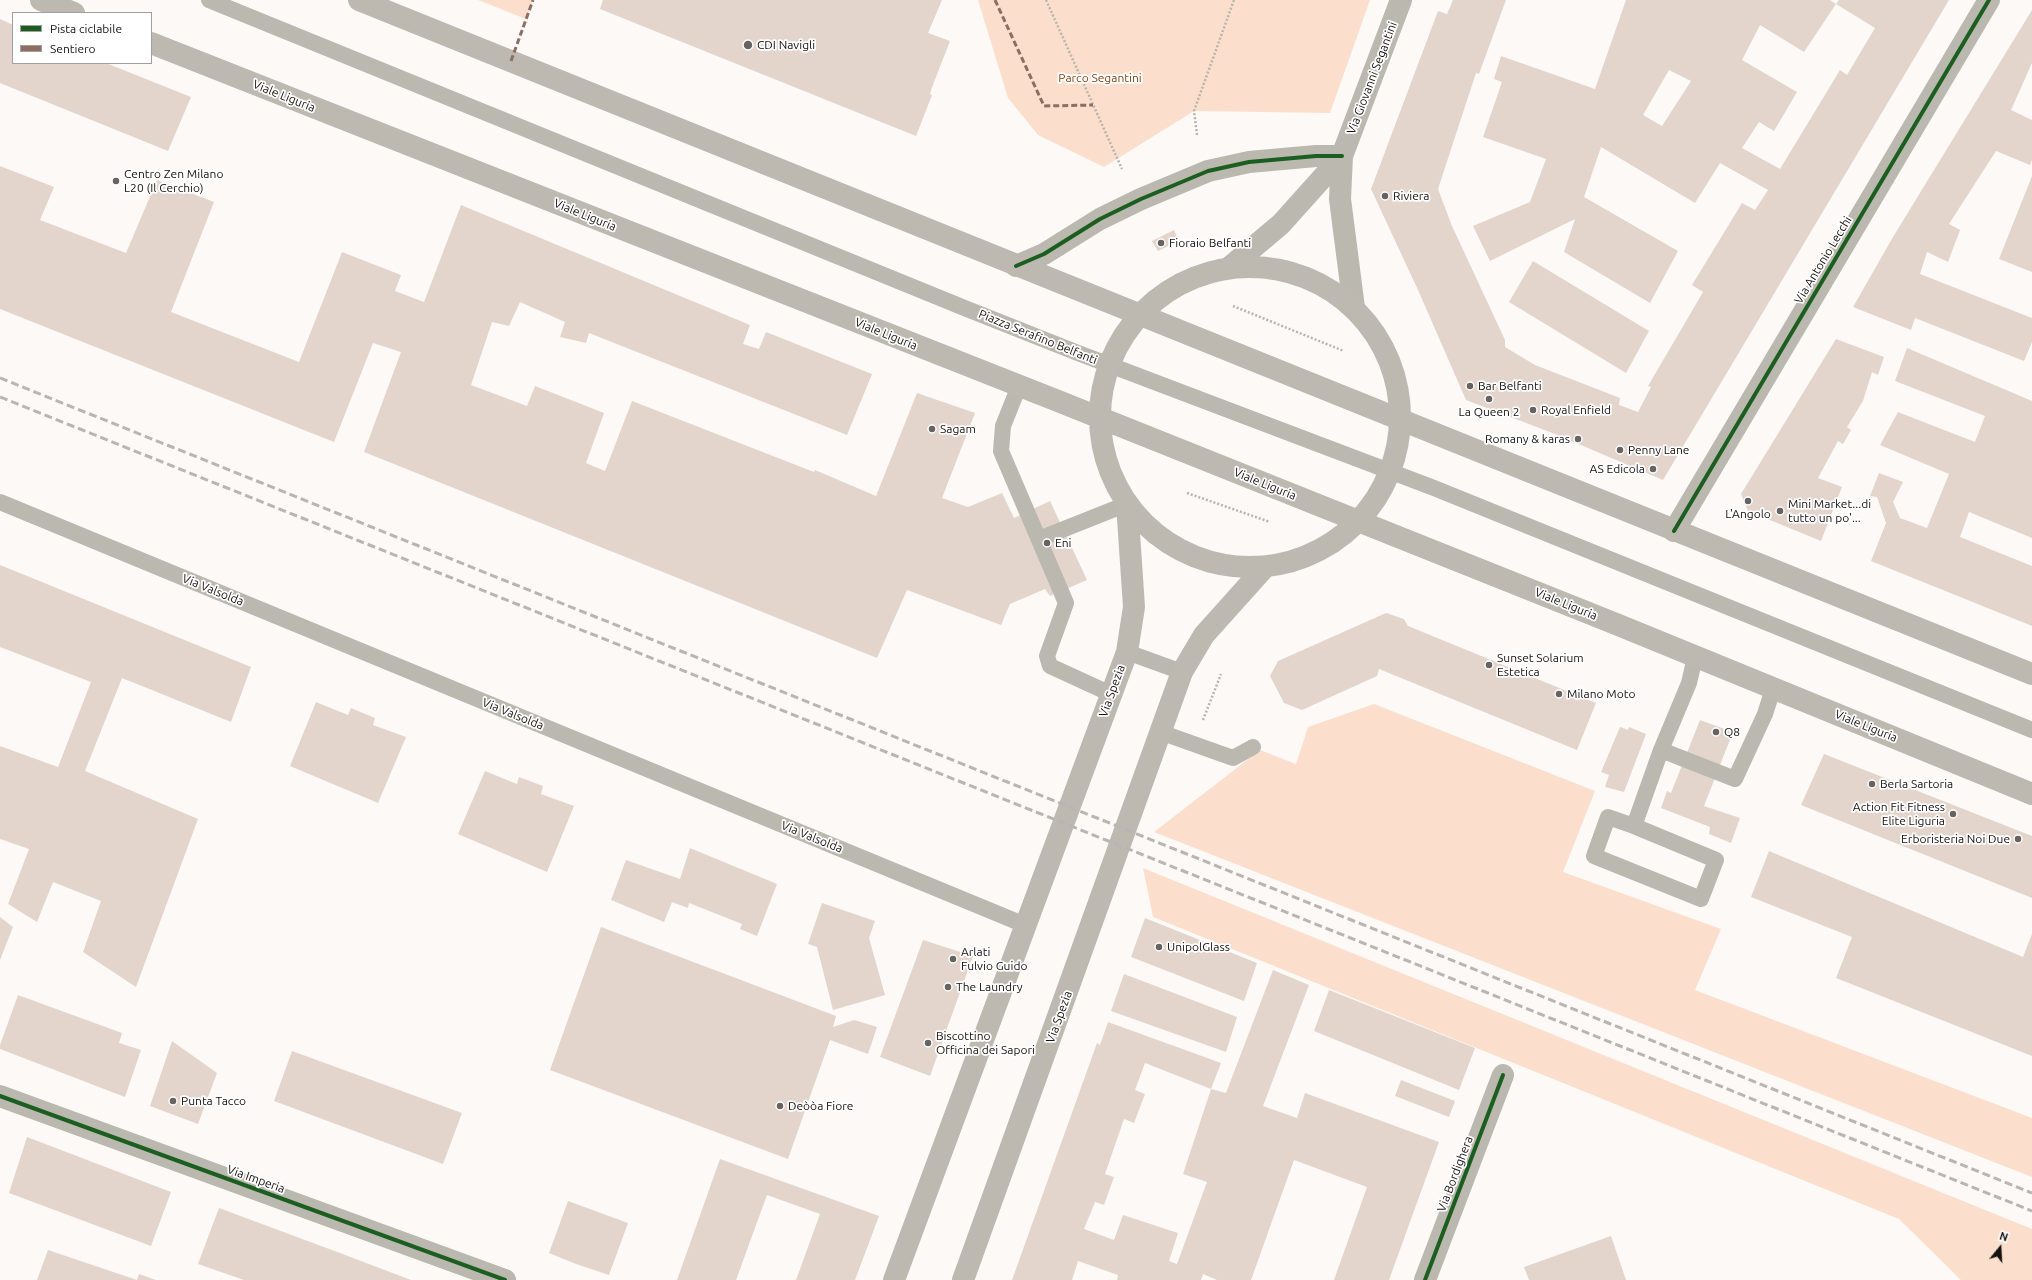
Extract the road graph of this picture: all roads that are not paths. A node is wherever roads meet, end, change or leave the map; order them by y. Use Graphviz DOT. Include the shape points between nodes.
graph roads {
  1 [pos="41,0"];
  2 [pos="208,0"];
  3 [pos="359,0"];
  4 [pos="1402,0"];
  5 [pos="1989,0"];
  6 [pos="71,12"];
  7 [pos="152,43"];
  8 [pos="1342,156"];
  9 [pos="1016,266"];
  10 [pos="1230,267"];
  11 [pos="1354,308"];
  12 [pos="1139,315"];
  13 [pos="1108,365"];
  14 [pos="1019,386"];
  15 [pos="1099,418"];
  16 [pos="1402,421"];
  17 [pos="1391,472"];
  18 [pos="0,502"];
  19 [pos="1127,504"];
  20 [pos="1359,522"];
  21 [pos="1674,531"];
  22 [pos="1039,539"];
  23 [pos="1265,567"];
  24 [pos="1127,652"];
  25 [pos="1695,657"];
  26 [pos="1182,672"];
  27 [pos="2032,674"];
  28 [pos="1773,689"];
  29 [pos="1111,694"];
  30 [pos="2032,730"];
  31 [pos="1160,732"];
  32 [pos="1253,747"];
  33 [pos="1661,750"];
  34 [pos="2032,794"];
  35 [pos="1634,826"];
  36 [pos="1025,925"];
  37 [pos="1503,1075"];
  38 [pos="0,1096"];
  39 [pos="506,1280"];
  40 [pos="894,1280"];
  41 [pos="963,1280"];
  42 [pos="1425,1280"];
  1 -- 6 [label="main road"];
  2 -- 13 [label="lane, Piazza Serafino Belfanti" via="967,310"];
  3 -- 9 [label="main road"];
  4 -- 8 [label="street, Via Giovanni Segantini"];
  5 -- 21 [label="street, Via Antonio Lecchi"];
  7 -- 14 [label="main road, Viale Liguria"];
  8 -- 9 [label="street" via="1250,162 1208,171 1100,219 1044,254"];
  8 -- 10 [label="street, Piazza Serafino Belfanti" via="1281,224"];
  8 -- 11 [label="street" via="1340,199"];
  9 -- 12 [label="main road"];
  10 -- 11 [label="main road, Piazza Serafino Belfanti" via="1280,269 1324,286"];
  10 -- 12 [label="main road, Piazza Serafino Belfanti" via="1179,284 1160,295"];
  11 -- 16 [label="main road, Piazza Serafino Belfanti" via="1374,331 1393,370 1399,392"];
  12 -- 13 [label="main road, Piazza Serafino Belfanti" via="1122,336"];
  12 -- 16 [label="main road"];
  13 -- 15 [label="main road, Piazza Serafino Belfanti" via="1101,394"];
  13 -- 17 [label="lane"];
  14 -- 15 [label="main road"];
  14 -- 22 [label="lane" via="1003,426 1001,451"];
  15 -- 19 [label="main road, Piazza Serafino Belfanti" via="1105,470"];
  15 -- 20 [label="main road, Viale Liguria"];
  16 -- 17 [label="main road, Piazza Serafino Belfanti"];
  16 -- 21 [label="main road"];
  17 -- 20 [label="main road, Piazza Serafino Belfanti" via="1374,503"];
  17 -- 30 [label="lane"];
  18 -- 36 [label="lane, Via Valsolda"];
  19 -- 22 [label="lane"];
  19 -- 23 [label="main road, Piazza Serafino Belfanti" via="1144,525 1166,542 1190,555 1215,564"];
  19 -- 24 [label="main road, Piazza Serafino Belfanti" via="1134,607"];
  20 -- 23 [label="main road, Piazza Serafino Belfanti" via="1330,548"];
  20 -- 25 [label="main road, Viale Liguria"];
  21 -- 27 [label="main road"];
  22 -- 29 [label="lane" via="1066,603 1047,656 1050,666"];
  23 -- 26 [label="main road" via="1204,635"];
  24 -- 26 [label="lane, Via Spezia"];
  24 -- 29 [label="main road, Via Spezia"];
  25 -- 28 [label="main road, Viale Liguria"];
  25 -- 33 [label="lane" via="1689,683"];
  26 -- 31 [label="main road, Via Spezia"];
  28 -- 33 [label="lane" via="1765,714 1735,779"];
  28 -- 34 [label="main road, Viale Liguria"];
  29 -- 36 [label="main road, Via Spezia"];
  31 -- 32 [label="lane" via="1233,758"];
  31 -- 41 [label="main road, Via Spezia"];
  33 -- 35 [label="lane"];
  35 -- 35 [label="lane" via="1716,860 1701,899 1594,856 1608,817"];
  36 -- 40 [label="main road, Via Spezia"];
  37 -- 42 [label="street, Via Bordighera"];
  38 -- 39 [label="street, Via Imperia"];
}
